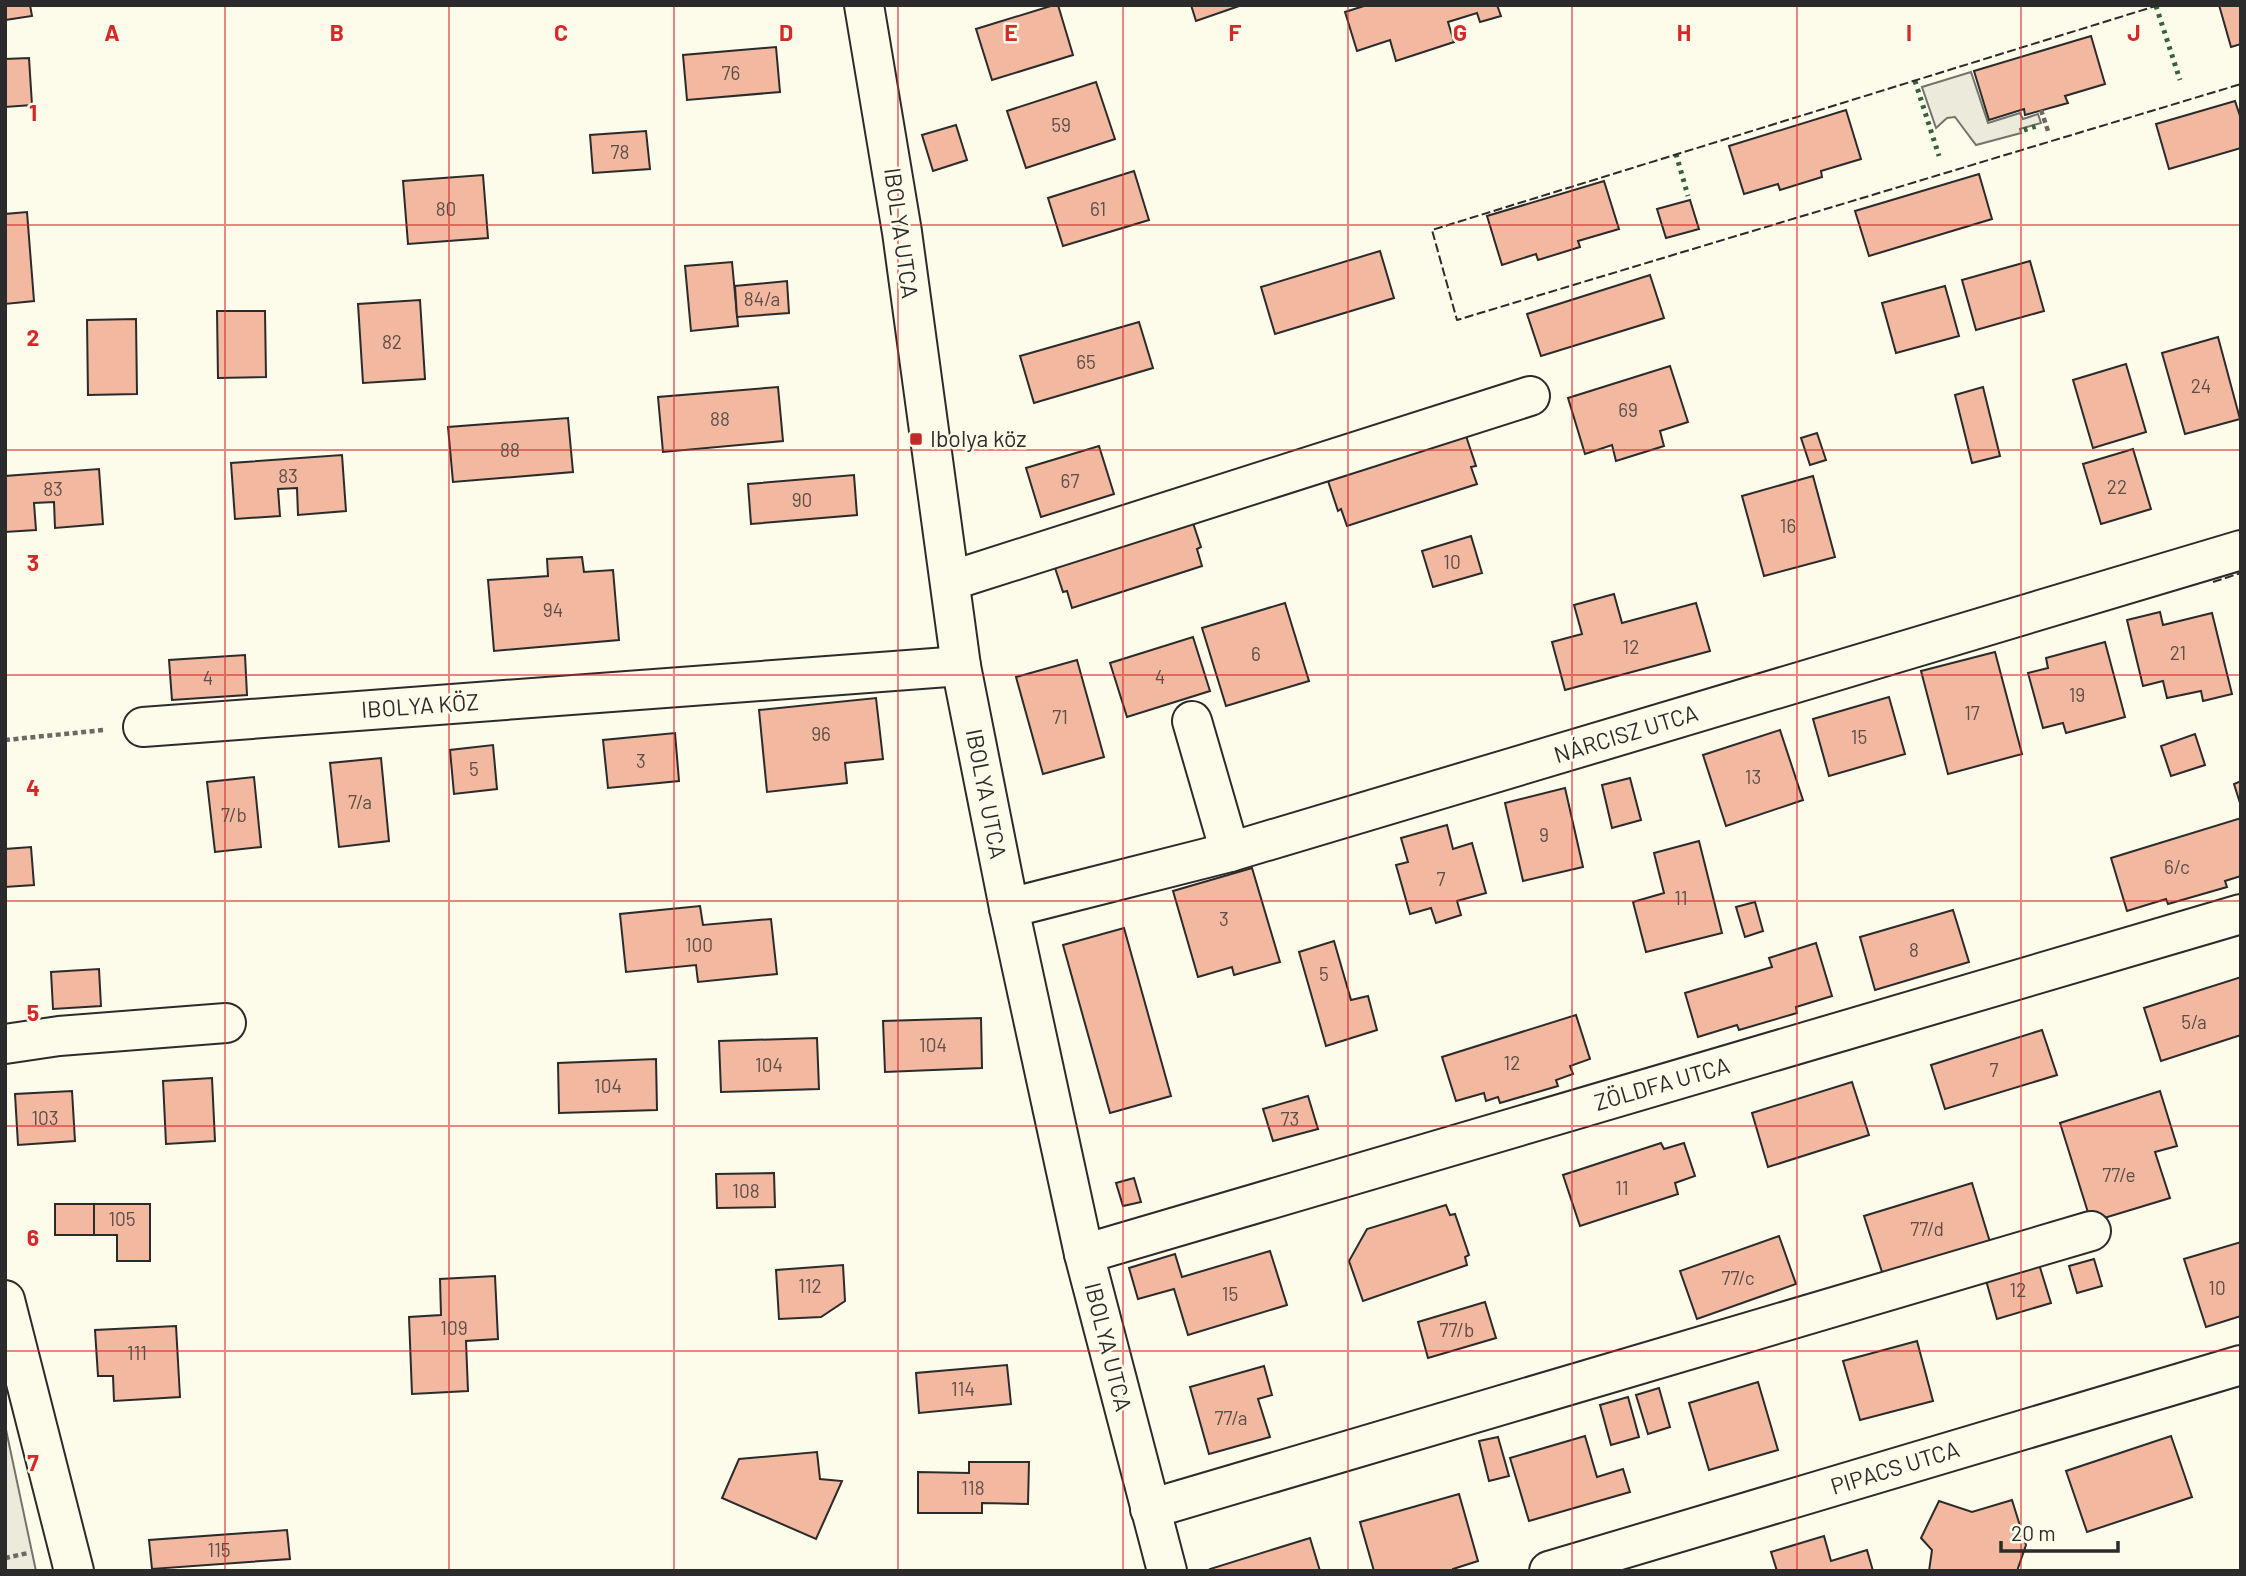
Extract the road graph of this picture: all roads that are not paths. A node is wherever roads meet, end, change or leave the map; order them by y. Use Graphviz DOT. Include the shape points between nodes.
graph roads {
  1 [pos="864,5"];
  2 [pos="1530,396"];
  3 [pos="2241,550"];
  4 [pos="950,581"];
  5 [pos="961,666"];
  6 [pos="1192,721"];
  7 [pos="143,727"];
  8 [pos="1230,852"];
  9 [pos="1009,908"];
  10 [pos="2241,914"];
  11 [pos="226,1023"];
  12 [pos="5,1044"];
  13 [pos="2091,1231"];
  14 [pos="1084,1254"];
  15 [pos="5,1300"];
  16 [pos="2241,1364"];
  17 [pos="1150,1510"];
  18 [pos="74,1571"];
  19 [pos="1167,1571"];
  20 [pos="1549,1571"];
  1 -- 4 [label="street, IBOLYA UTCA" via="902,232"];
  2 -- 4 [label="street"];
  3 -- 8 [label="street, NÁRCISZ UTCA"];
  4 -- 5 [label="street, IBOLYA UTCA"];
  5 -- 7 [label="street, IBOLYA KÖZ"];
  5 -- 9 [label="street, IBOLYA UTCA"];
  6 -- 8 [label="street"];
  8 -- 9 [label="street, NÁRCISZ UTCA"];
  9 -- 14 [label="street, IBOLYA UTCA"];
  10 -- 14 [label="street, ZÖLDFA UTCA"];
  11 -- 12 [label="street"];
  13 -- 17 [label="street"];
  14 -- 17 [label="street, IBOLYA UTCA"];
  15 -- 18 [label="street"];
  16 -- 20 [label="street, PIPACS UTCA"];
  17 -- 19 [label="street, IBOLYA UTCA"];
}
